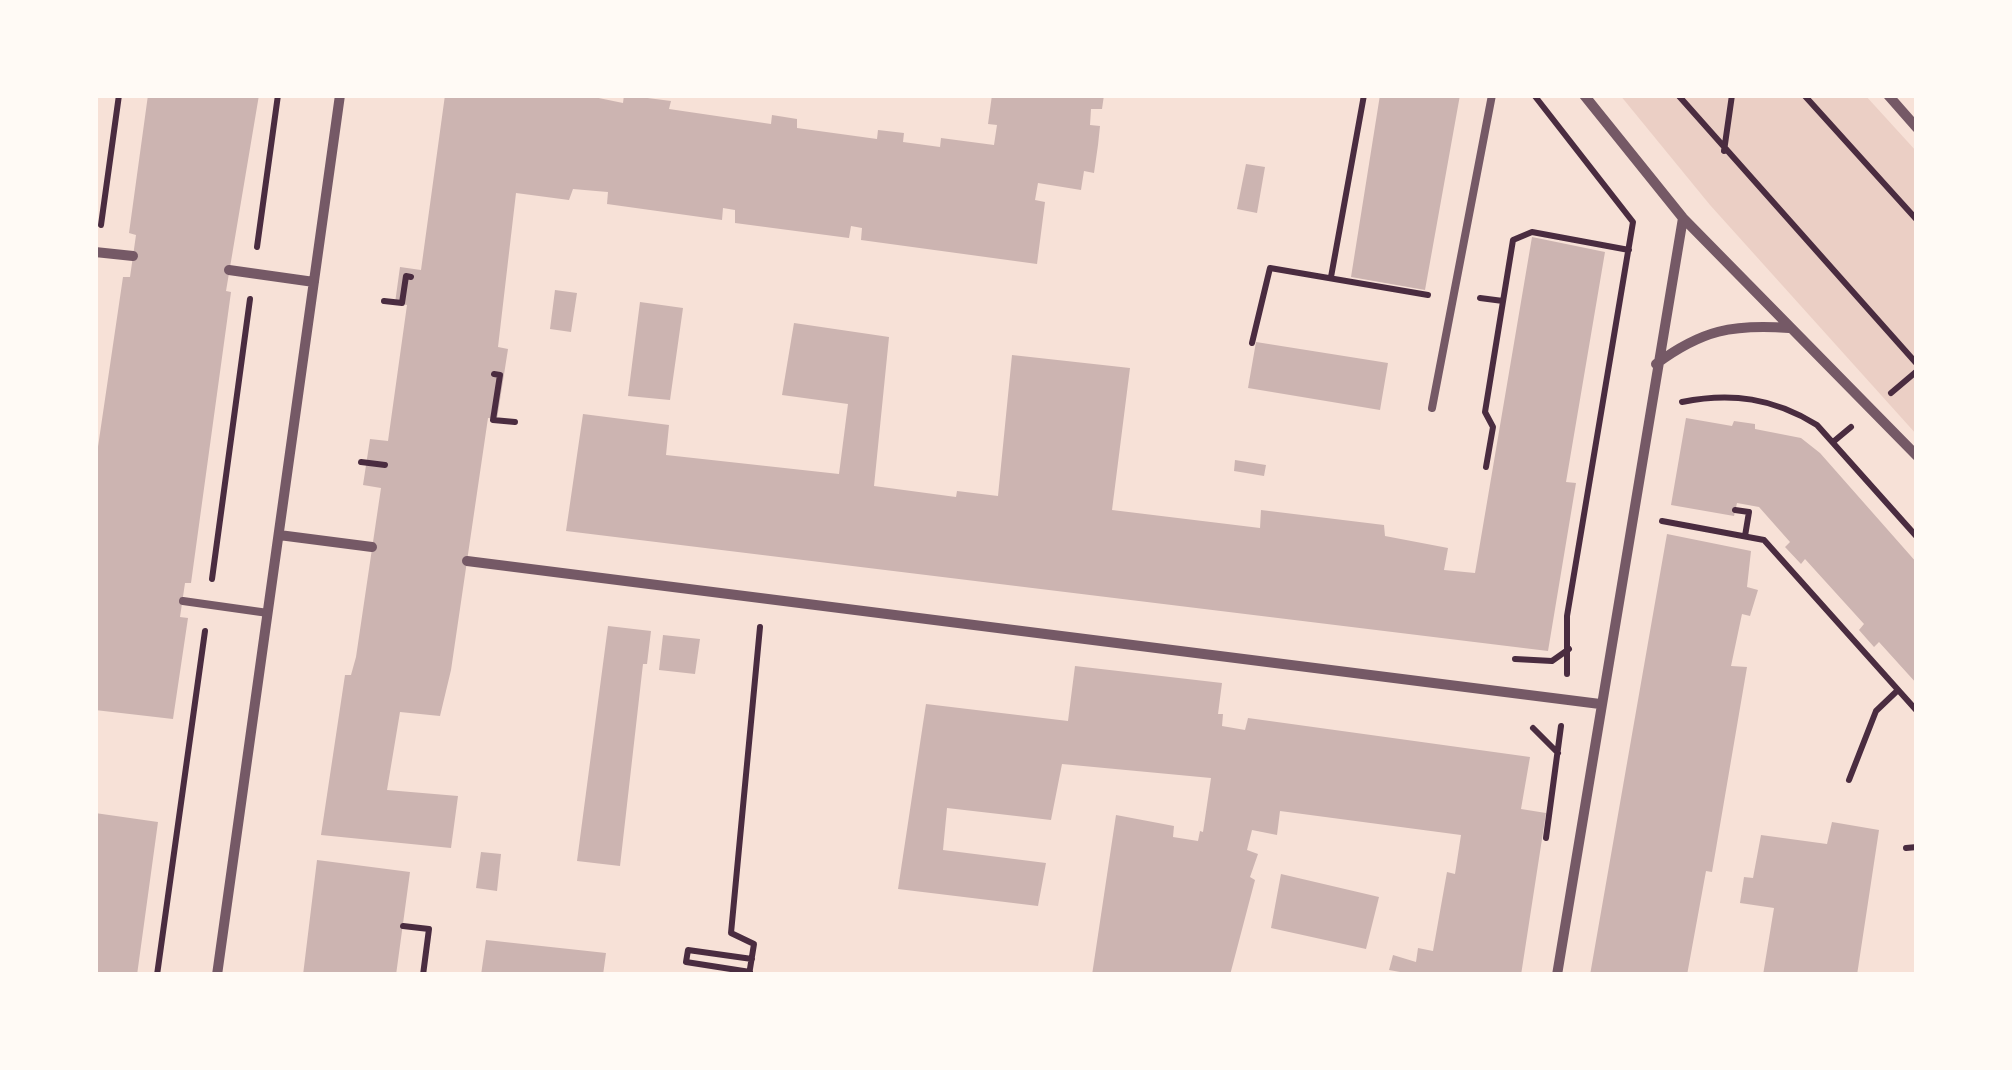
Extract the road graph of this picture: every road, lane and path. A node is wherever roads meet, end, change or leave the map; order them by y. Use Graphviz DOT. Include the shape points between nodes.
graph roads {
  1 [pos="119,95"];
  2 [pos="278,95"];
  3 [pos="340,95"];
  4 [pos="1364,95"];
  5 [pos="1492,95"];
  6 [pos="1534,95"];
  7 [pos="1584,95"];
  8 [pos="1678,95"];
  9 [pos="1732,95"];
  10 [pos="1804,95"];
  11 [pos="1888,95"];
  12 [pos="1917,128"];
  13 [pos="1724,151"];
  14 [pos="1683,218"];
  15 [pos="1917,220"];
  16 [pos="1629,250"];
  17 [pos="96,252"];
  18 [pos="133,256"];
  19 [pos="229,270"];
  20 [pos="254,274"];
  21 [pos="1331,276"];
  22 [pos="411,277"];
  23 [pos="314,282"];
  24 [pos="1454,300"];
  25 [pos="384,301"];
  26 [pos="1790,328"];
  27 [pos="1252,343"];
  28 [pos="1917,364"];
  29 [pos="1655,365"];
  30 [pos="494,374"];
  31 [pos="1606,392"];
  32 [pos="1681,402"];
  33 [pos="1432,408"];
  34 [pos="516,422"];
  35 [pos="1917,456"];
  36 [pos="361,462"];
  37 [pos="385,465"];
  38 [pos="1486,467"];
  39 [pos="1736,510"];
  40 [pos="1660,520"];
  41 [pos="279,535"];
  42 [pos="1745,536"];
  43 [pos="1917,537"];
  44 [pos="372,548"];
  45 [pos="1794,556"];
  46 [pos="467,560"];
  47 [pos="1786,563"];
  48 [pos="183,601"];
  49 [pos="208,605"];
  50 [pos="268,613"];
  51 [pos="761,621"];
  52 [pos="1868,639"];
  53 [pos="1859,646"];
  54 [pos="1898,690"];
  55 [pos="1600,704"];
  56 [pos="1917,711"];
  57 [pos="1849,780"];
  58 [pos="1917,847"];
  59 [pos="1906,848"];
  60 [pos="403,926"];
  61 [pos="752,959"];
  62 [pos="750,973"];
  63 [pos="158,975"];
  64 [pos="217,975"];
  65 [pos="423,975"];
  66 [pos="1558,975"];
  1 -- 17 [label="path"];
  2 -- 20 [label="path"];
  3 -- 23 [label="street"];
  4 -- 21 [label="path"];
  5 -- 24 [label="lane"];
  6 -- 16 [label="path" via="1633,222"];
  7 -- 14 [label="street"];
  8 -- 13 [label="path"];
  9 -- 13 [label="path"];
  10 -- 15 [label="path"];
  11 -- 12 [label="street"];
  13 -- 28 [label="path"];
  14 -- 26 [label="street"];
  14 -- 29 [label="street"];
  16 -- 31 [label="path"];
  16 -- 38 [label="path" via="1532,232 1514,240 1485,412 1493,427"];
  17 -- 18 [label="street"];
  19 -- 20 [label="street"];
  20 -- 23 [label="street"];
  20 -- 49 [label="path"];
  21 -- 24 [label="path"];
  21 -- 27 [label="path" via="1270,268"];
  22 -- 25 [label="path" via="406,276 402,303"];
  23 -- 41 [label="street"];
  24 -- 33 [label="lane"];
  26 -- 29 [label="street" via="1721,330 1688,340"];
  26 -- 35 [label="street"];
  29 -- 55 [label="street"];
  30 -- 34 [label="path" via="500,375 494,420"];
  32 -- 43 [label="path" via="1740,397 1779,404 1817,424"];
  36 -- 37 [label="path"];
  39 -- 42 [label="path" via="1749,512"];
  40 -- 42 [label="path"];
  41 -- 44 [label="street"];
  41 -- 50 [label="street"];
  42 -- 47 [label="path" via="1764,540"];
  45 -- 47 [label="path"];
  46 -- 55 [label="street"];
  47 -- 53 [label="path"];
  48 -- 49 [label="lane"];
  49 -- 50 [label="lane"];
  49 -- 63 [label="path"];
  50 -- 64 [label="street"];
  51 -- 61 [label="path" via="731,932 754,944"];
  52 -- 53 [label="path"];
  53 -- 54 [label="path"];
  54 -- 56 [label="path"];
  54 -- 57 [label="path" via="1876,711"];
  55 -- 66 [label="street"];
  58 -- 59 [label="path"];
  60 -- 65 [label="path" via="429,930"];
  61 -- 62 [label="path"];
  61 -- 62 [label="path" via="688,950 686,962"];
}
